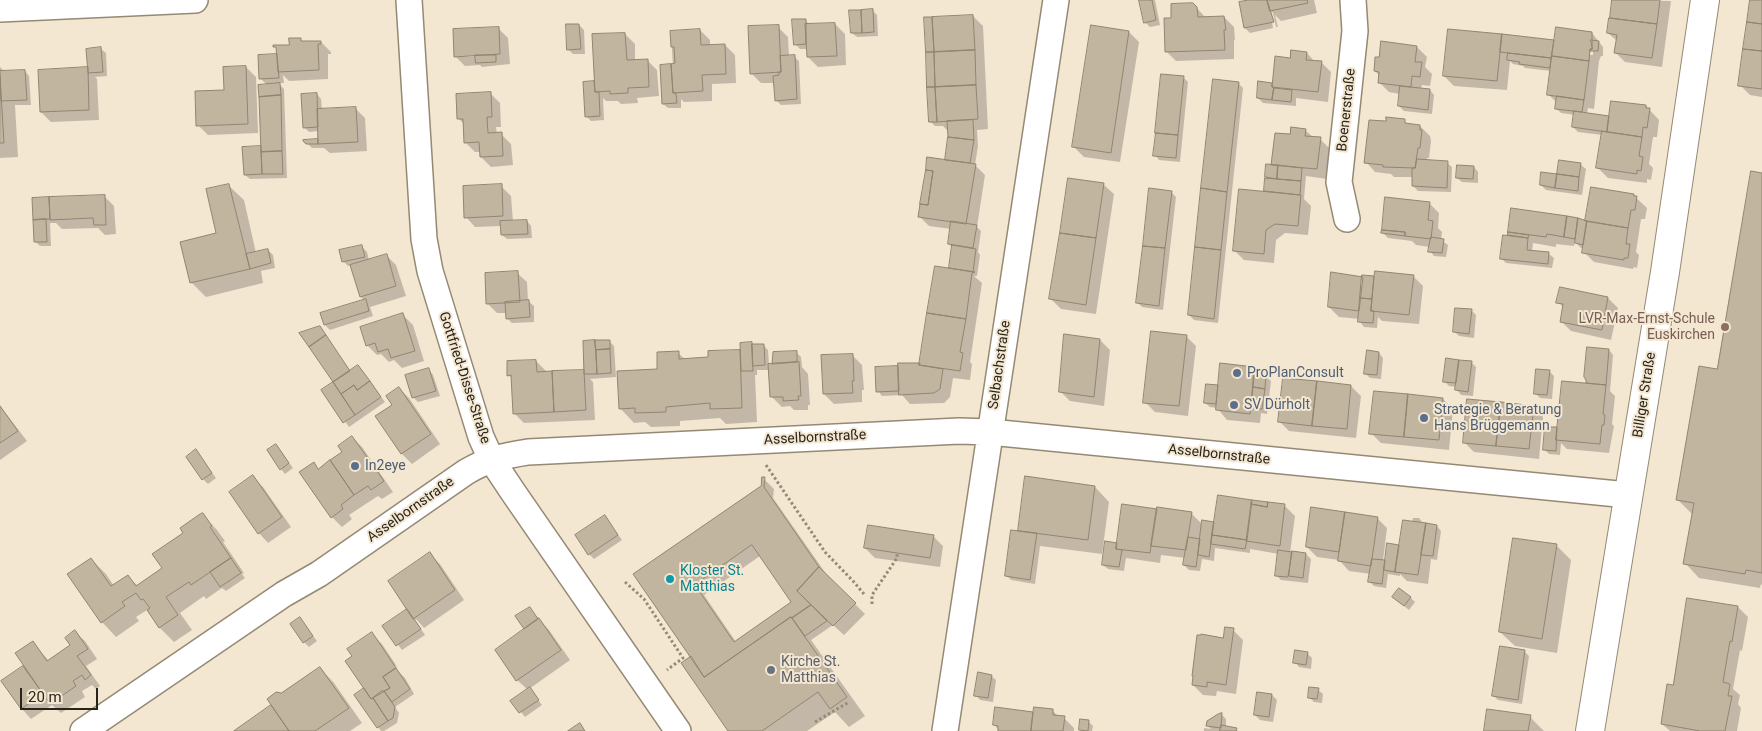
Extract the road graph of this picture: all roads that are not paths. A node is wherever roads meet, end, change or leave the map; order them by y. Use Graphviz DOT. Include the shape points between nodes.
graph roads {
  1 [pos="195,0"];
  2 [pos="409,0"];
  3 [pos="1056,0"];
  4 [pos="1353,0"];
  5 [pos="1705,0"];
  6 [pos="0,9"];
  7 [pos="1346,219"];
  8 [pos="990,432"];
  9 [pos="492,458"];
  10 [pos="1628,495"];
  11 [pos="83,731"];
  12 [pos="678,731"];
  13 [pos="945,731"];
  14 [pos="1590,731"];
  1 -- 6 [label="street"];
  2 -- 9 [label="street, Gottfried-Disse-Straße" via="424,239 430,271 481,437"];
  3 -- 8 [label="street, Selbachstraße"];
  4 -- 7 [label="street, Boenerstraße" via="1356,31 1339,182"];
  5 -- 10 [label="street, Billiger Straße"];
  8 -- 9 [label="street, Asselbornstraße" via="528,452"];
  8 -- 10 [label="street, Asselbornstraße"];
  8 -- 13 [label="street, Selbachstraße"];
  9 -- 11 [label="street, Asselbornstraße" via="466,472"];
  9 -- 12 [label="street, Gottfried-Disse-Straße"];
  10 -- 14 [label="street, Billiger Straße"];
}
